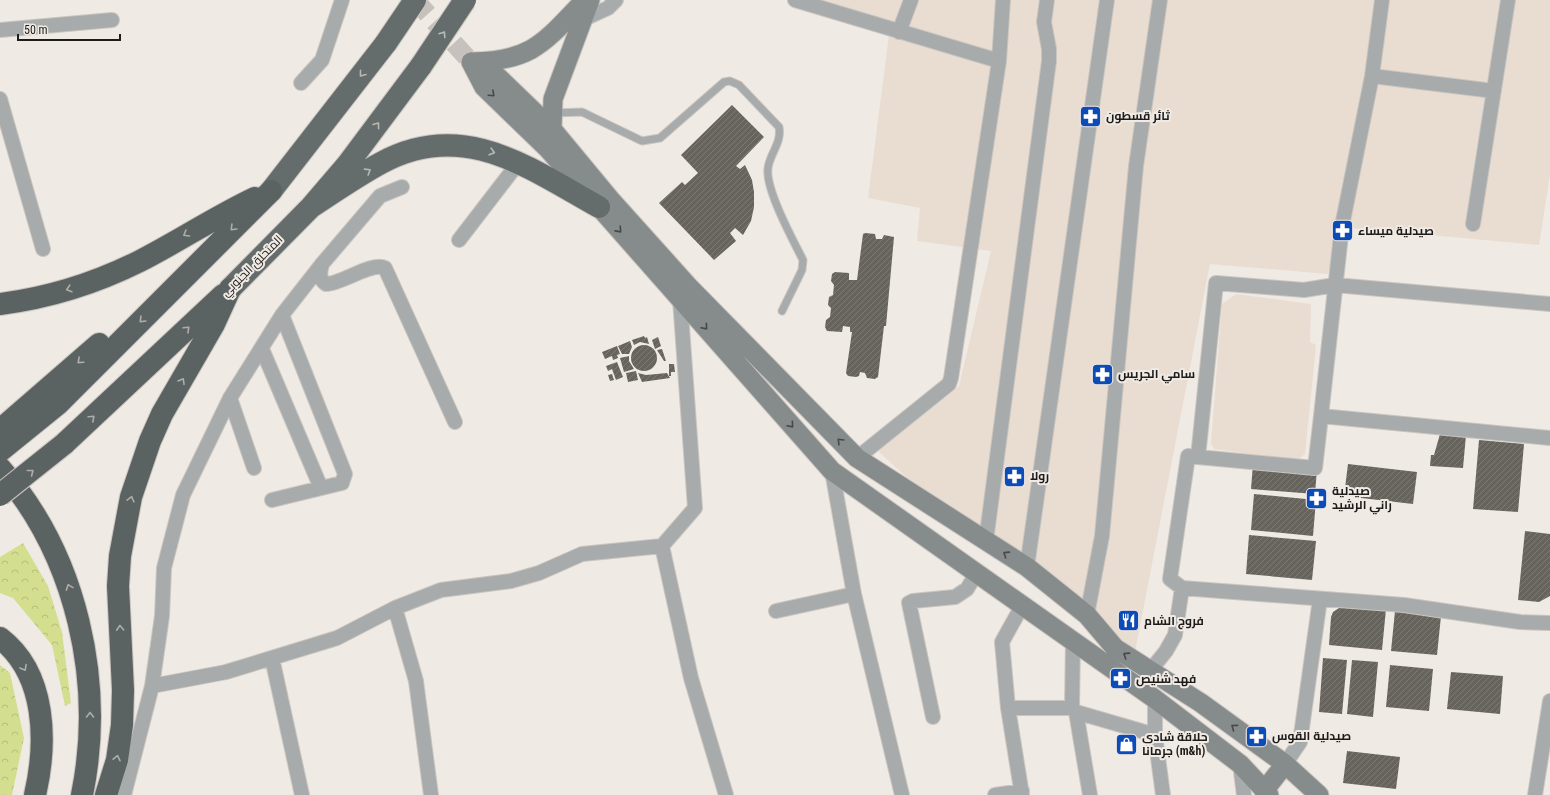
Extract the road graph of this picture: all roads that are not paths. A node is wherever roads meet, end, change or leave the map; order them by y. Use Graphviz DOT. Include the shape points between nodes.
graph roads {
  1 [pos="342,0"];
  2 [pos="416,0"];
  3 [pos="465,0"];
  4 [pos="585,0"];
  5 [pos="590,0"];
  6 [pos="616,0"];
  7 [pos="795,0"];
  8 [pos="911,0"];
  9 [pos="1003,0"];
  10 [pos="1047,0"];
  11 [pos="1107,0"];
  12 [pos="1160,0"];
  13 [pos="1382,0"];
  14 [pos="1508,0"];
  15 [pos="584,19"];
  16 [pos="112,20"];
  17 [pos="0,30"];
  18 [pos="899,32"];
  19 [pos="999,61"];
  20 [pos="471,62"];
  21 [pos="1372,76"];
  22 [pos="302,83"];
  23 [pos="1494,91"];
  24 [pos="0,99"];
  25 [pos="552,121"];
  26 [pos="519,162"];
  27 [pos="402,187"];
  28 [pos="271,191"];
  29 [pos="311,207"];
  30 [pos="599,207"];
  31 [pos="1473,224"];
  32 [pos="459,240"];
  33 [pos="43,249"];
  34 [pos="322,264"];
  35 [pos="1335,285"];
  36 [pos="230,289"];
  37 [pos="680,299"];
  38 [pos="0,304"];
  39 [pos="1550,304"];
  40 [pos="782,311"];
  41 [pos="282,315"];
  42 [pos="124,338"];
  43 [pos="262,349"];
  44 [pos="230,398"];
  45 [pos="1321,416"];
  46 [pos="455,422"];
  47 [pos="0,430"];
  48 [pos="1550,438"];
  49 [pos="0,451"];
  50 [pos="1198,457"];
  51 [pos="857,458"];
  52 [pos="0,468"];
  53 [pos="254,468"];
  54 [pos="832,471"];
  55 [pos="898,485"];
  56 [pos="320,488"];
  57 [pos="0,495"];
  58 [pos="272,500"];
  59 [pos="880,504"];
  60 [pos="986,541"];
  61 [pos="662,546"];
  62 [pos="1027,567"];
  63 [pos="976,574"];
  64 [pos="1182,588"];
  65 [pos="854,594"];
  66 [pos="1320,599"];
  67 [pos="1022,606"];
  68 [pos="395,608"];
  69 [pos="776,611"];
  70 [pos="1087,615"];
  71 [pos="1550,623"];
  72 [pos="0,638"];
  73 [pos="1073,640"];
  74 [pos="272,658"];
  75 [pos="1150,671"];
  76 [pos="152,686"];
  77 [pos="1155,699"];
  78 [pos="1550,701"];
  79 [pos="1008,708"];
  80 [pos="1074,709"];
  81 [pos="933,717"];
  82 [pos="1155,735"];
  83 [pos="1240,764"];
  84 [pos="1285,764"];
  85 [pos="1022,793"];
  86 [pos="1266,793"];
  87 [pos="35,795"];
  88 [pos="82,795"];
  89 [pos="106,795"];
  90 [pos="124,795"];
  91 [pos="302,795"];
  92 [pos="431,795"];
  93 [pos="726,795"];
  94 [pos="902,795"];
  95 [pos="995,795"];
  96 [pos="1090,795"];
  97 [pos="1163,795"];
  98 [pos="1244,795"];
  99 [pos="1319,795"];
  100 [pos="1535,795"];
  1 -- 22 [label="street" via="322,60"];
  2 -- 28 [label="highway, one-way, bridge" via="386,43"];
  29 -- 3 [label="highway, المتحلق الجنوبي, one-way, bridge" via="347,165 421,66"];
  4 -- 20 [label="main road" via="533,50 507,59"];
  5 -- 15 [label="main road"];
  6 -- 15 [label="street" via="608,8"];
  7 -- 18 [label="street"];
  8 -- 18 [label="street"];
  9 -- 19 [label="street"];
  10 -- 60 [label="street" via="1044,22 1049,49 1048,61"];
  11 -- 62 [label="street"];
  12 -- 70 [label="street" via="1136,166 1102,536"];
  13 -- 21 [label="street"];
  14 -- 23 [label="street"];
  15 -- 25 [label="main road" via="556,92"];
  16 -- 17 [label="street"];
  18 -- 19 [label="street"];
  19 -- 51 [label="street" via="949,384"];
  20 -- 25 [label="main road" via="498,76"];
  20 -- 30 [label="main road, one-way" via="484,87 538,138"];
  21 -- 23 [label="street"];
  21 -- 35 [label="street" via="1342,226"];
  23 -- 31 [label="street"];
  24 -- 33 [label="street"];
  25 -- 40 [label="lane" via="582,112 642,141 652,141 660,138 724,82 730,81 739,85 779,127 779,140 768,168 768,178 803,260 802,270"];
  51 -- 25 [label="main road, one-way" via="689,287 610,199"];
  29 -- 26 [label="highway, one-way" via="381,163 417,150 444,146 475,148"];
  26 -- 30 [label="highway"];
  26 -- 32 [label="street"];
  27 -- 34 [label="street" via="380,196"];
  28 -- 38 [label="highway, one-way" via="120,270 72,288"];
  28 -- 42 [label="highway, one-way"];
  29 -- 36 [label="highway, المتحلق الجنوبي"];
  30 -- 37 [label="main road, one-way"];
  34 -- 41 [label="street"];
  34 -- 46 [label="street" via="320,276 326,284 378,266 385,268"];
  35 -- 39 [label="street"];
  35 -- 45 [label="street"];
  35 -- 50 [label="street" via="1304,290 1216,283"];
  57 -- 36 [label="highway, المتحلق الجنوبي, one-way, bridge" via="64,444"];
  89 -- 36 [label="highway, one-way" via="117,760 122,725 124,690 118,586 131,497 147,448 162,414 214,324"];
  37 -- 54 [label="main road, one-way"];
  37 -- 61 [label="street" via="695,508"];
  41 -- 43 [label="street"];
  41 -- 56 [label="street" via="345,474 342,483"];
  42 -- 47 [label="highway, one-way" via="104,340"];
  42 -- 49 [label="highway" via="58,404"];
  43 -- 44 [label="street"];
  43 -- 56 [label="street"];
  44 -- 53 [label="street"];
  44 -- 76 [label="street" via="183,495 164,568 162,616"];
  45 -- 48 [label="street"];
  45 -- 50 [label="street" via="1315,468"];
  50 -- 64 [label="street" via="1188,456 1170,579"];
  51 -- 55 [label="main road"];
  88 -- 52 [label="highway, one-way" via="87,771 90,698 80,624 70,589 55,553 35,516"];
  54 -- 59 [label="main road"];
  54 -- 65 [label="street"];
  55 -- 59 [label="main road"];
  55 -- 60 [label="main road"];
  56 -- 58 [label="street"];
  59 -- 63 [label="main road"];
  62 -- 60 [label="main road, one-way"];
  61 -- 68 [label="street" via="582,554 539,573 511,581 441,590"];
  61 -- 93 [label="street" via="691,678"];
  62 -- 70 [label="main road"];
  63 -- 67 [label="main road"];
  63 -- 81 [label="street" via="967,589 955,597 909,603"];
  64 -- 66 [label="street"];
  64 -- 75 [label="street" via="1175,635"];
  65 -- 69 [label="street"];
  65 -- 94 [label="street"];
  66 -- 71 [label="street" via="1404,605 1520,622"];
  66 -- 84 [label="street" via="1300,742"];
  67 -- 73 [label="main road"];
  67 -- 79 [label="street" via="1002,642"];
  68 -- 74 [label="street" via="337,638"];
  68 -- 92 [label="street" via="416,681"];
  75 -- 70 [label="main road, one-way" via="1115,648"];
  72 -- 87 [label="highway, one-way" via="19,659 37,696 41,716 41,750"];
  73 -- 77 [label="main road"];
  73 -- 80 [label="street"];
  74 -- 76 [label="street" via="226,672"];
  74 -- 91 [label="street"];
  84 -- 75 [label="main road, one-way" via="1201,703"];
  76 -- 90 [label="street"];
  77 -- 82 [label="street"];
  77 -- 83 [label="main road"];
  78 -- 100 [label="street"];
  79 -- 80 [label="street"];
  79 -- 85 [label="street"];
  80 -- 82 [label="street"];
  80 -- 96 [label="street"];
  82 -- 97 [label="street"];
  83 -- 86 [label="main road"];
  83 -- 98 [label="street"];
  84 -- 86 [label="main road"];
  84 -- 99 [label="main road"];
  85 -- 95 [label="street"];
}
